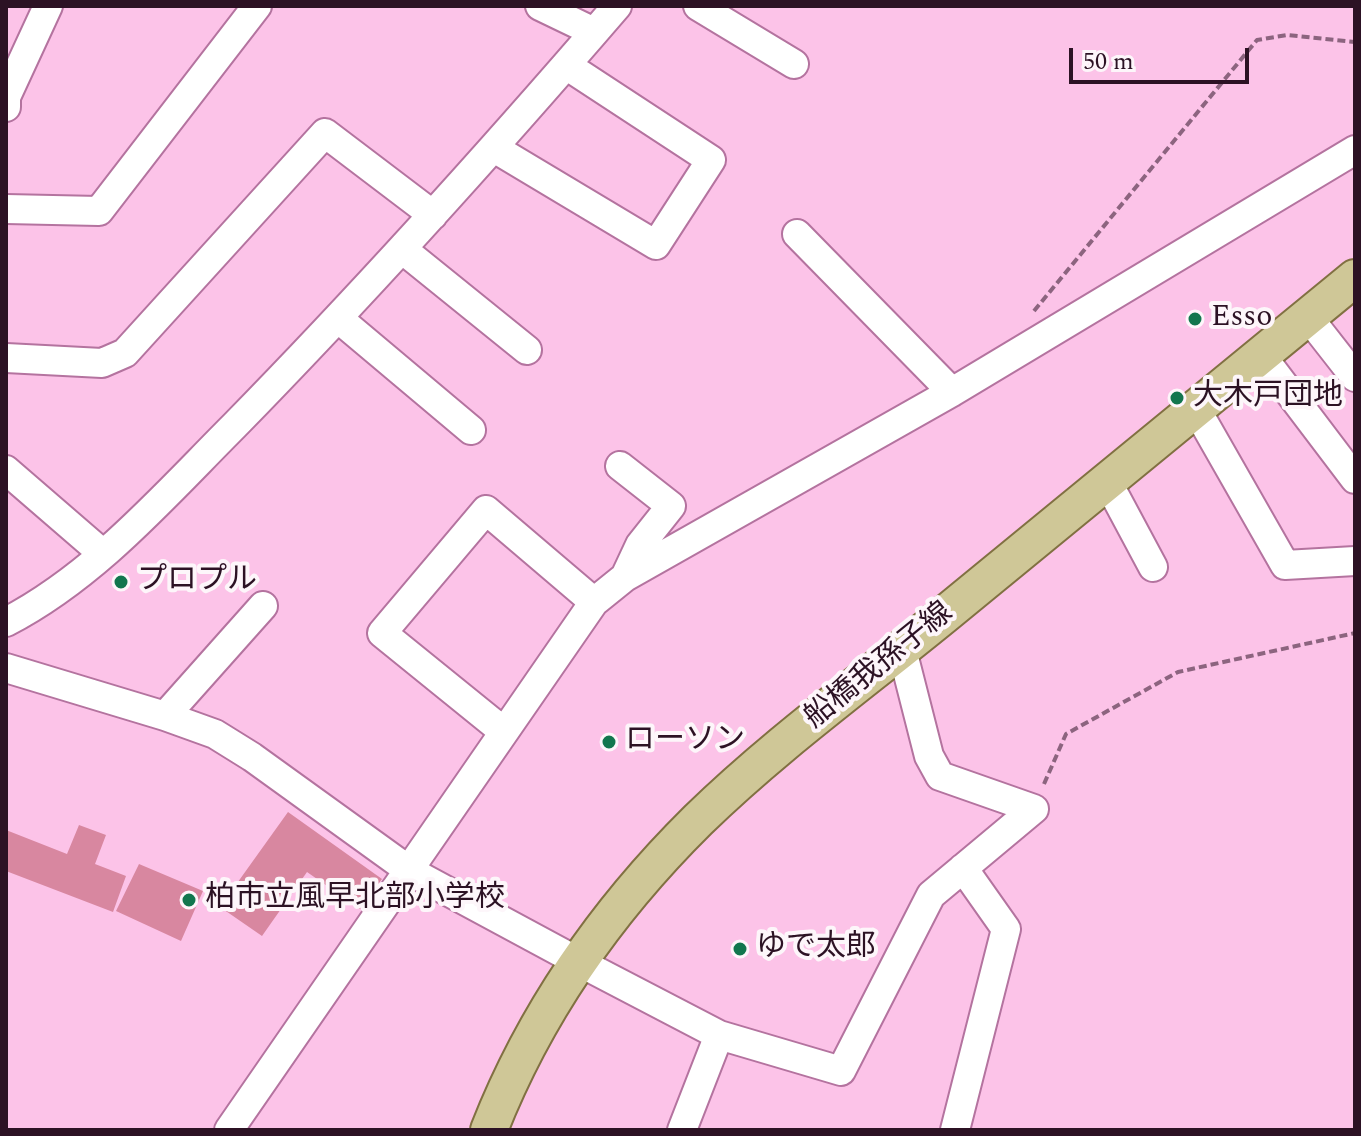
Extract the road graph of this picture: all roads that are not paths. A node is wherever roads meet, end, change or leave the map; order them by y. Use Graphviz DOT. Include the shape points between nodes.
graph roads {
  1 [pos="48,6"];
  2 [pos="257,6"];
  3 [pos="540,6"];
  4 [pos="617,6"];
  5 [pos="698,6"];
  6 [pos="594,32"];
  7 [pos="794,64"];
  8 [pos="566,65"];
  9 [pos="6,107"];
  10 [pos="494,148"];
  11 [pos="1355,150"];
  12 [pos="6,209"];
  13 [pos="433,215"];
  14 [pos="797,234"];
  15 [pos="402,249"];
  16 [pos="1355,278"];
  17 [pos="1308,317"];
  18 [pos="339,319"];
  19 [pos="527,350"];
  20 [pos="1261,355"];
  21 [pos="6,358"];
  22 [pos="1355,377"];
  23 [pos="952,392"];
  24 [pos="1196,409"];
  25 [pos="471,430"];
  26 [pos="620,466"];
  27 [pos="6,470"];
  28 [pos="1355,479"];
  29 [pos="1107,481"];
  30 [pos="102,553"];
  31 [pos="1355,561"];
  32 [pos="1153,567"];
  33 [pos="625,577"];
  34 [pos="594,602"];
  35 [pos="263,606"];
  36 [pos="6,622"];
  37 [pos="902,650"];
  38 [pos="6,668"];
  39 [pos="165,716"];
  40 [pos="503,731"];
  41 [pos="963,868"];
  42 [pos="410,871"];
  43 [pos="577,961"];
  44 [pos="719,1035"];
  45 [pos="229,1130"];
  46 [pos="489,1130"];
  47 [pos="682,1130"];
  48 [pos="955,1130"];
  1 -- 9 [label="street"];
  2 -- 12 [label="street" via="99,211"];
  3 -- 6 [label="street"];
  4 -- 6 [label="street"];
  5 -- 7 [label="street"];
  6 -- 8 [label="street"];
  8 -- 10 [label="street"];
  8 -- 10 [label="street" via="711,160 656,245"];
  10 -- 13 [label="street"];
  11 -- 23 [label="street"];
  13 -- 15 [label="street"];
  13 -- 21 [label="street" via="325,133 125,353 102,363"];
  14 -- 23 [label="street"];
  15 -- 18 [label="street"];
  15 -- 19 [label="street"];
  16 -- 17 [label="main road, 船橋我孫子線"];
  17 -- 20 [label="main road, 船橋我孫子線"];
  17 -- 22 [label="street"];
  18 -- 25 [label="street"];
  18 -- 30 [label="street"];
  20 -- 24 [label="main road, 船橋我孫子線"];
  20 -- 28 [label="street"];
  23 -- 33 [label="street"];
  24 -- 29 [label="main road, 船橋我孫子線"];
  24 -- 31 [label="street" via="1285,565"];
  26 -- 33 [label="street" via="671,506 640,545"];
  27 -- 30 [label="street"];
  29 -- 32 [label="street"];
  29 -- 37 [label="main road, 船橋我孫子線"];
  30 -- 36 [label="street" via="41,604"];
  33 -- 34 [label="street"];
  34 -- 40 [label="street"];
  34 -- 40 [label="street" via="486,510 382,633"];
  35 -- 39 [label="street"];
  37 -- 41 [label="street" via="929,756 940,776 1034,809"];
  37 -- 43 [label="main road, 船橋我孫子線" via="698,821"];
  38 -- 39 [label="street"];
  39 -- 42 [label="street" via="215,734 252,757"];
  40 -- 42 [label="street"];
  41 -- 44 [label="street" via="931,895 841,1071"];
  41 -- 48 [label="street" via="1006,929"];
  42 -- 43 [label="street"];
  42 -- 45 [label="street"];
  43 -- 44 [label="street"];
  43 -- 46 [label="main road, 船橋我孫子線"];
  44 -- 47 [label="street"];
}
